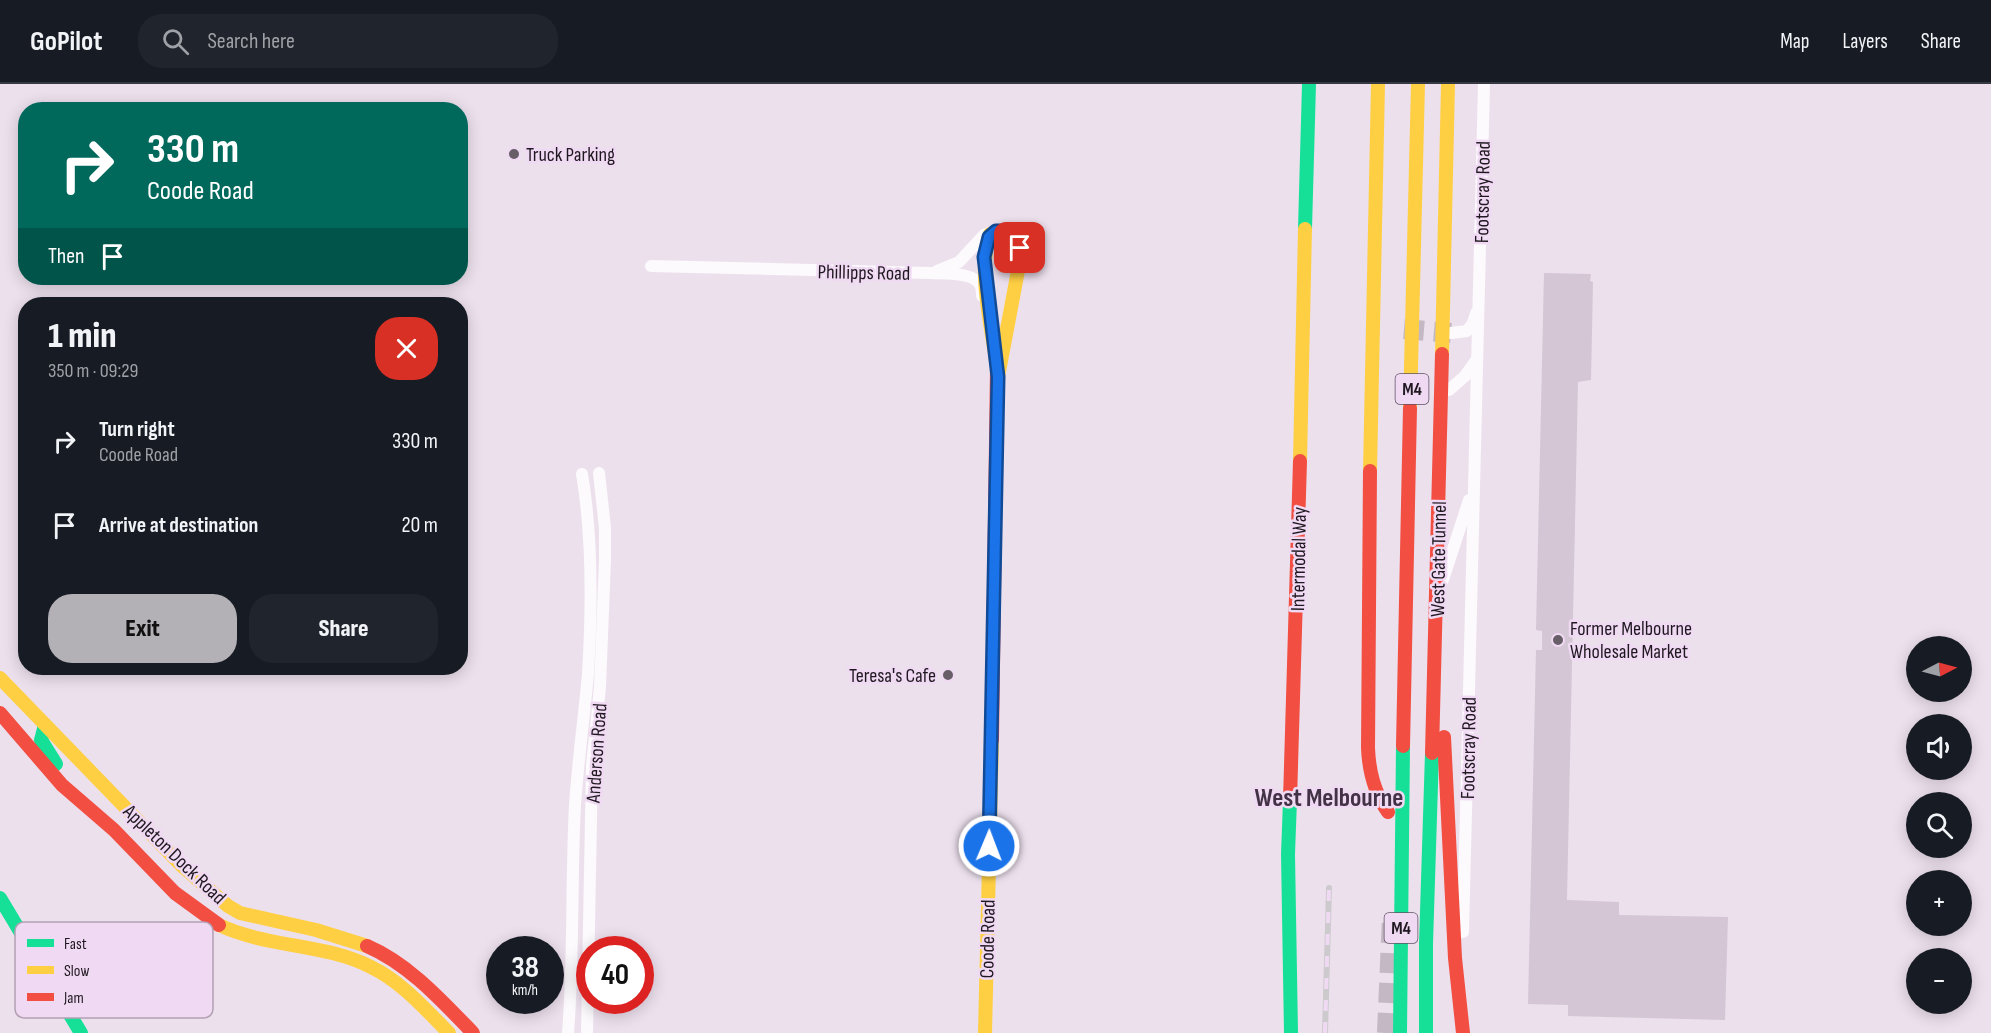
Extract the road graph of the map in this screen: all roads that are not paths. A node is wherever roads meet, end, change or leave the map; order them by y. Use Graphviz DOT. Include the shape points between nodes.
graph roads {
  1 [pos="1309,84"];
  2 [pos="1378,84"];
  3 [pos="1418,84"];
  4 [pos="1448,84"];
  5 [pos="1484,84"];
  6 [pos="996,231"];
  7 [pos="651,266"];
  8 [pos="930,273"];
  9 [pos="1480,301"];
  10 [pos="1451,333"];
  11 [pos="1478,352"];
  12 [pos="998,377"];
  13 [pos="1449,390"];
  14 [pos="1475,463"];
  15 [pos="599,473"];
  16 [pos="582,474"];
  17 [pos="1439,588"];
  18 [pos="0,678"];
  19 [pos="0,713"];
  20 [pos="45,725"];
  21 [pos="1388,812"];
  22 [pos="1402,824"];
  23 [pos="131,848"];
  24 [pos="0,897"];
  25 [pos="15,922"];
  26 [pos="72,1018"];
  27 [pos="81,1033"];
  28 [pos="449,1033"];
  29 [pos="473,1033"];
  30 [pos="568,1033"];
  31 [pos="587,1033"];
  32 [pos="985,1033"];
  33 [pos="1291,1033"];
  34 [pos="1387,1033"];
  35 [pos="1400,1033"];
  36 [pos="1426,1033"];
  37 [pos="1462,1033"];
  1 -- 33 [label="main road, Intermodal Way" via="1288,854"];
  2 -- 21 [label="main road" via="1368,744 1372,784"];
  3 -- 22 [label="main road, West Gate Tunnel / M4"];
  4 -- 17 [label="main road, West Gate Tunnel / M4"];
  5 -- 9 [label="street, Footscray Road"];
  6 -- 8 [label="street" via="984,235 960,262"];
  6 -- 12 [label="main road, Coode Road" via="989,237 984,266"];
  6 -- 12 [label="main road, Coode Road" via="1014,236 1020,248"];
  7 -- 8 [label="street, Phillipps Road"];
  8 -- 12 [label="street, Phillipps Road" via="979,282"];
  9 -- 10 [label="street, Footscray Road" via="1470,328"];
  9 -- 11 [label="street, Footscray Road"];
  11 -- 13 [label="street, Footscray Road" via="1473,367"];
  11 -- 14 [label="street, Footscray Road"];
  12 -- 32 [label="main road, Coode Road"];
  14 -- 17 [label="street, Footscray Road" via="1469,500"];
  14 -- 37 [label="street, Footscray Road"];
  15 -- 31 [label="street, Anderson Road" via="605,559 600,687 592,765"];
  16 -- 30 [label="street, Anderson Road" via="589,546 588,673 575,807"];
  17 -- 36 [label="main road, West Gate Tunnel / M4"];
  17 -- 37 [label="main road" via="1455,958"];
  18 -- 20 [label="main road, Appleton Dock Road"];
  19 -- 23 [label="main road, Appleton Dock Road" via="62,785"];
  20 -- 23 [label="main road" via="40,734 46,752"];
  20 -- 29 [label="main road, Appleton Dock Road" via="181,865 228,906 240,913 345,937 386,956 430,990"];
  22 -- 34 [label="main road"];
  22 -- 35 [label="main road, West Gate Tunnel / M4"];
  23 -- 28 [label="main road, Appleton Dock Road" via="216,924 247,938 330,953 379,971 403,988"];
  24 -- 25 [label="main road"];
  26 -- 27 [label="main road"];
}
